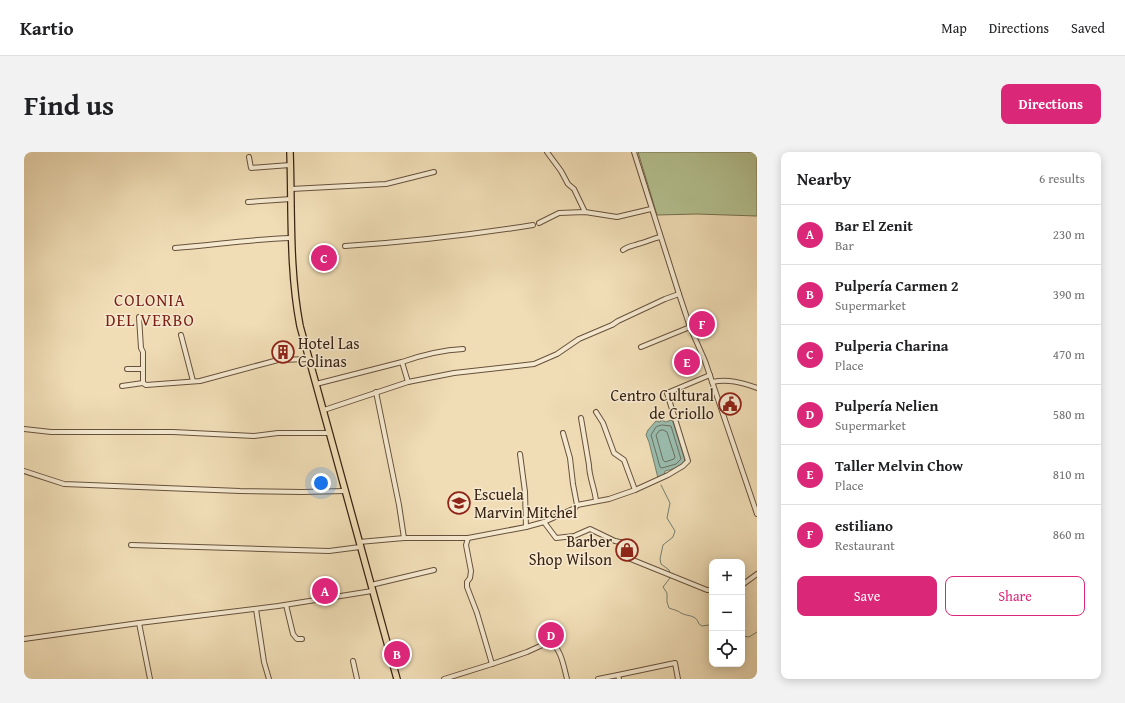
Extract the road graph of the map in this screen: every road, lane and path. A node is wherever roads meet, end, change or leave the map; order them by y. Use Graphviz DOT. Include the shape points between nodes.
graph roads {
  1 [pos="290,152"];
  2 [pos="547,152"];
  3 [pos="634,152"];
  4 [pos="249,157"];
  5 [pos="290,165"];
  6 [pos="434,172"];
  7 [pos="291,189"];
  8 [pos="291,199"];
  9 [pos="248,202"];
  10 [pos="651,209"];
  11 [pos="585,212"];
  12 [pos="539,223"];
  13 [pos="533,225"];
  14 [pos="660,237"];
  15 [pos="292,238"];
  16 [pos="345,246"];
  17 [pos="175,248"];
  18 [pos="623,250"];
  19 [pos="679,294"];
  20 [pos="139,317"];
  21 [pos="690,327"];
  22 [pos="181,335"];
  23 [pos="641,347"];
  24 [pos="463,350"];
  25 [pos="310,359"];
  26 [pos="402,362"];
  27 [pos="126,369"];
  28 [pos="142,369"];
  29 [pos="710,375"];
  30 [pos="193,381"];
  31 [pos="408,382"];
  32 [pos="712,382"];
  33 [pos="143,383"];
  34 [pos="316,384"];
  35 [pos="122,386"];
  36 [pos="757,388"];
  37 [pos="376,392"];
  38 [pos="324,410"];
  39 [pos="596,412"];
  40 [pos="581,418"];
  41 [pos="24,429"];
  42 [pos="329,434"];
  43 [pos="563,434"];
  44 [pos="520,454"];
  45 [pos="24,472"];
  46 [pos="635,490"];
  47 [pos="345,491"];
  48 [pos="596,501"];
  49 [pos="577,506"];
  50 [pos="757,514"];
  51 [pos="544,522"];
  52 [pos="526,527"];
  53 [pos="404,538"];
  54 [pos="468,538"];
  55 [pos="360,545"];
  56 [pos="131,546"];
  57 [pos="434,570"];
  58 [pos="757,574"];
  59 [pos="745,583"];
  60 [pos="372,588"];
  61 [pos="709,590"];
  62 [pos="286,605"];
  63 [pos="256,609"];
  64 [pos="139,623"];
  65 [pos="24,639"];
  66 [pos="302,639"];
  67 [pos="353,661"];
  68 [pos="492,664"];
  69 [pos="619,677"];
  70 [pos="150,679"];
  71 [pos="269,679"];
  72 [pos="357,679"];
  73 [pos="397,679"];
  74 [pos="444,679"];
  75 [pos="567,679"];
  76 [pos="598,679"];
  77 [pos="678,679"];
  1 -- 5 [label="highway"];
  2 -- 11 [label="street" via="574,189"];
  3 -- 10 [label="street"];
  4 -- 5 [label="street" via="251,168"];
  5 -- 7 [label="highway"];
  6 -- 7 [label="street" via="386,184"];
  7 -- 8 [label="highway"];
  8 -- 9 [label="street"];
  8 -- 15 [label="highway"];
  10 -- 11 [label="street" via="617,217"];
  10 -- 14 [label="street"];
  11 -- 12 [label="street" via="559,213"];
  13 -- 16 [label="street" via="477,234"];
  14 -- 18 [label="street"];
  14 -- 19 [label="street"];
  15 -- 17 [label="street" via="262,238"];
  15 -- 25 [label="highway" via="296,306"];
  19 -- 21 [label="street"];
  19 -- 31 [label="street" via="579,339 557,354 534,364 454,373"];
  20 -- 28 [label="street"];
  21 -- 23 [label="street"];
  21 -- 29 [label="street"];
  22 -- 30 [label="street"];
  24 -- 26 [label="street" via="450,350"];
  25 -- 30 [label="street" via="278,360"];
  25 -- 34 [label="highway"];
  26 -- 31 [label="street"];
  26 -- 34 [label="street"];
  27 -- 28 [label="street"];
  28 -- 33 [label="street"];
  29 -- 32 [label="street"];
  29 -- 46 [label="street" via="667,393 688,461 668,475"];
  30 -- 33 [label="street" via="155,385"];
  31 -- 37 [label="street"];
  32 -- 36 [label="street" via="734,381"];
  32 -- 50 [label="street"];
  33 -- 35 [label="street"];
  34 -- 38 [label="highway"];
  37 -- 38 [label="street"];
  37 -- 53 [label="street"];
  38 -- 42 [label="highway"];
  39 -- 46 [label="street" via="614,453 624,460"];
  40 -- 48 [label="street"];
  41 -- 42 [label="street" via="51,432 173,432 254,436 278,433"];
  42 -- 47 [label="highway"];
  43 -- 49 [label="street" via="570,458"];
  44 -- 52 [label="street"];
  45 -- 47 [label="street" via="64,484 240,491"];
  46 -- 48 [label="street"];
  47 -- 55 [label="highway"];
  48 -- 49 [label="street"];
  49 -- 51 [label="street"];
  51 -- 52 [label="street"];
  51 -- 61 [label="street" via="556,538 574,536 590,529 615,541 630,544 628,558"];
  52 -- 54 [label="street"];
  53 -- 54 [label="street"];
  53 -- 55 [label="street"];
  54 -- 68 [label="street" via="466,545 471,571 467,587"];
  55 -- 56 [label="street" via="329,551"];
  55 -- 60 [label="highway"];
  57 -- 60 [label="street"];
  58 -- 59 [label="street"];
  60 -- 62 [label="street"];
  60 -- 73 [label="highway"];
  62 -- 63 [label="street"];
  62 -- 66 [label="street" via="294,634"];
  63 -- 64 [label="street"];
  63 -- 71 [label="street"];
  64 -- 65 [label="street"];
  64 -- 70 [label="street"];
  67 -- 72 [label="street"];
  68 -- 74 [label="street"];
  68 -- 75 [label="street" via="552,642 558,651"];
  69 -- 76 [label="street"];
  69 -- 77 [label="street" via="675,663"];
}
